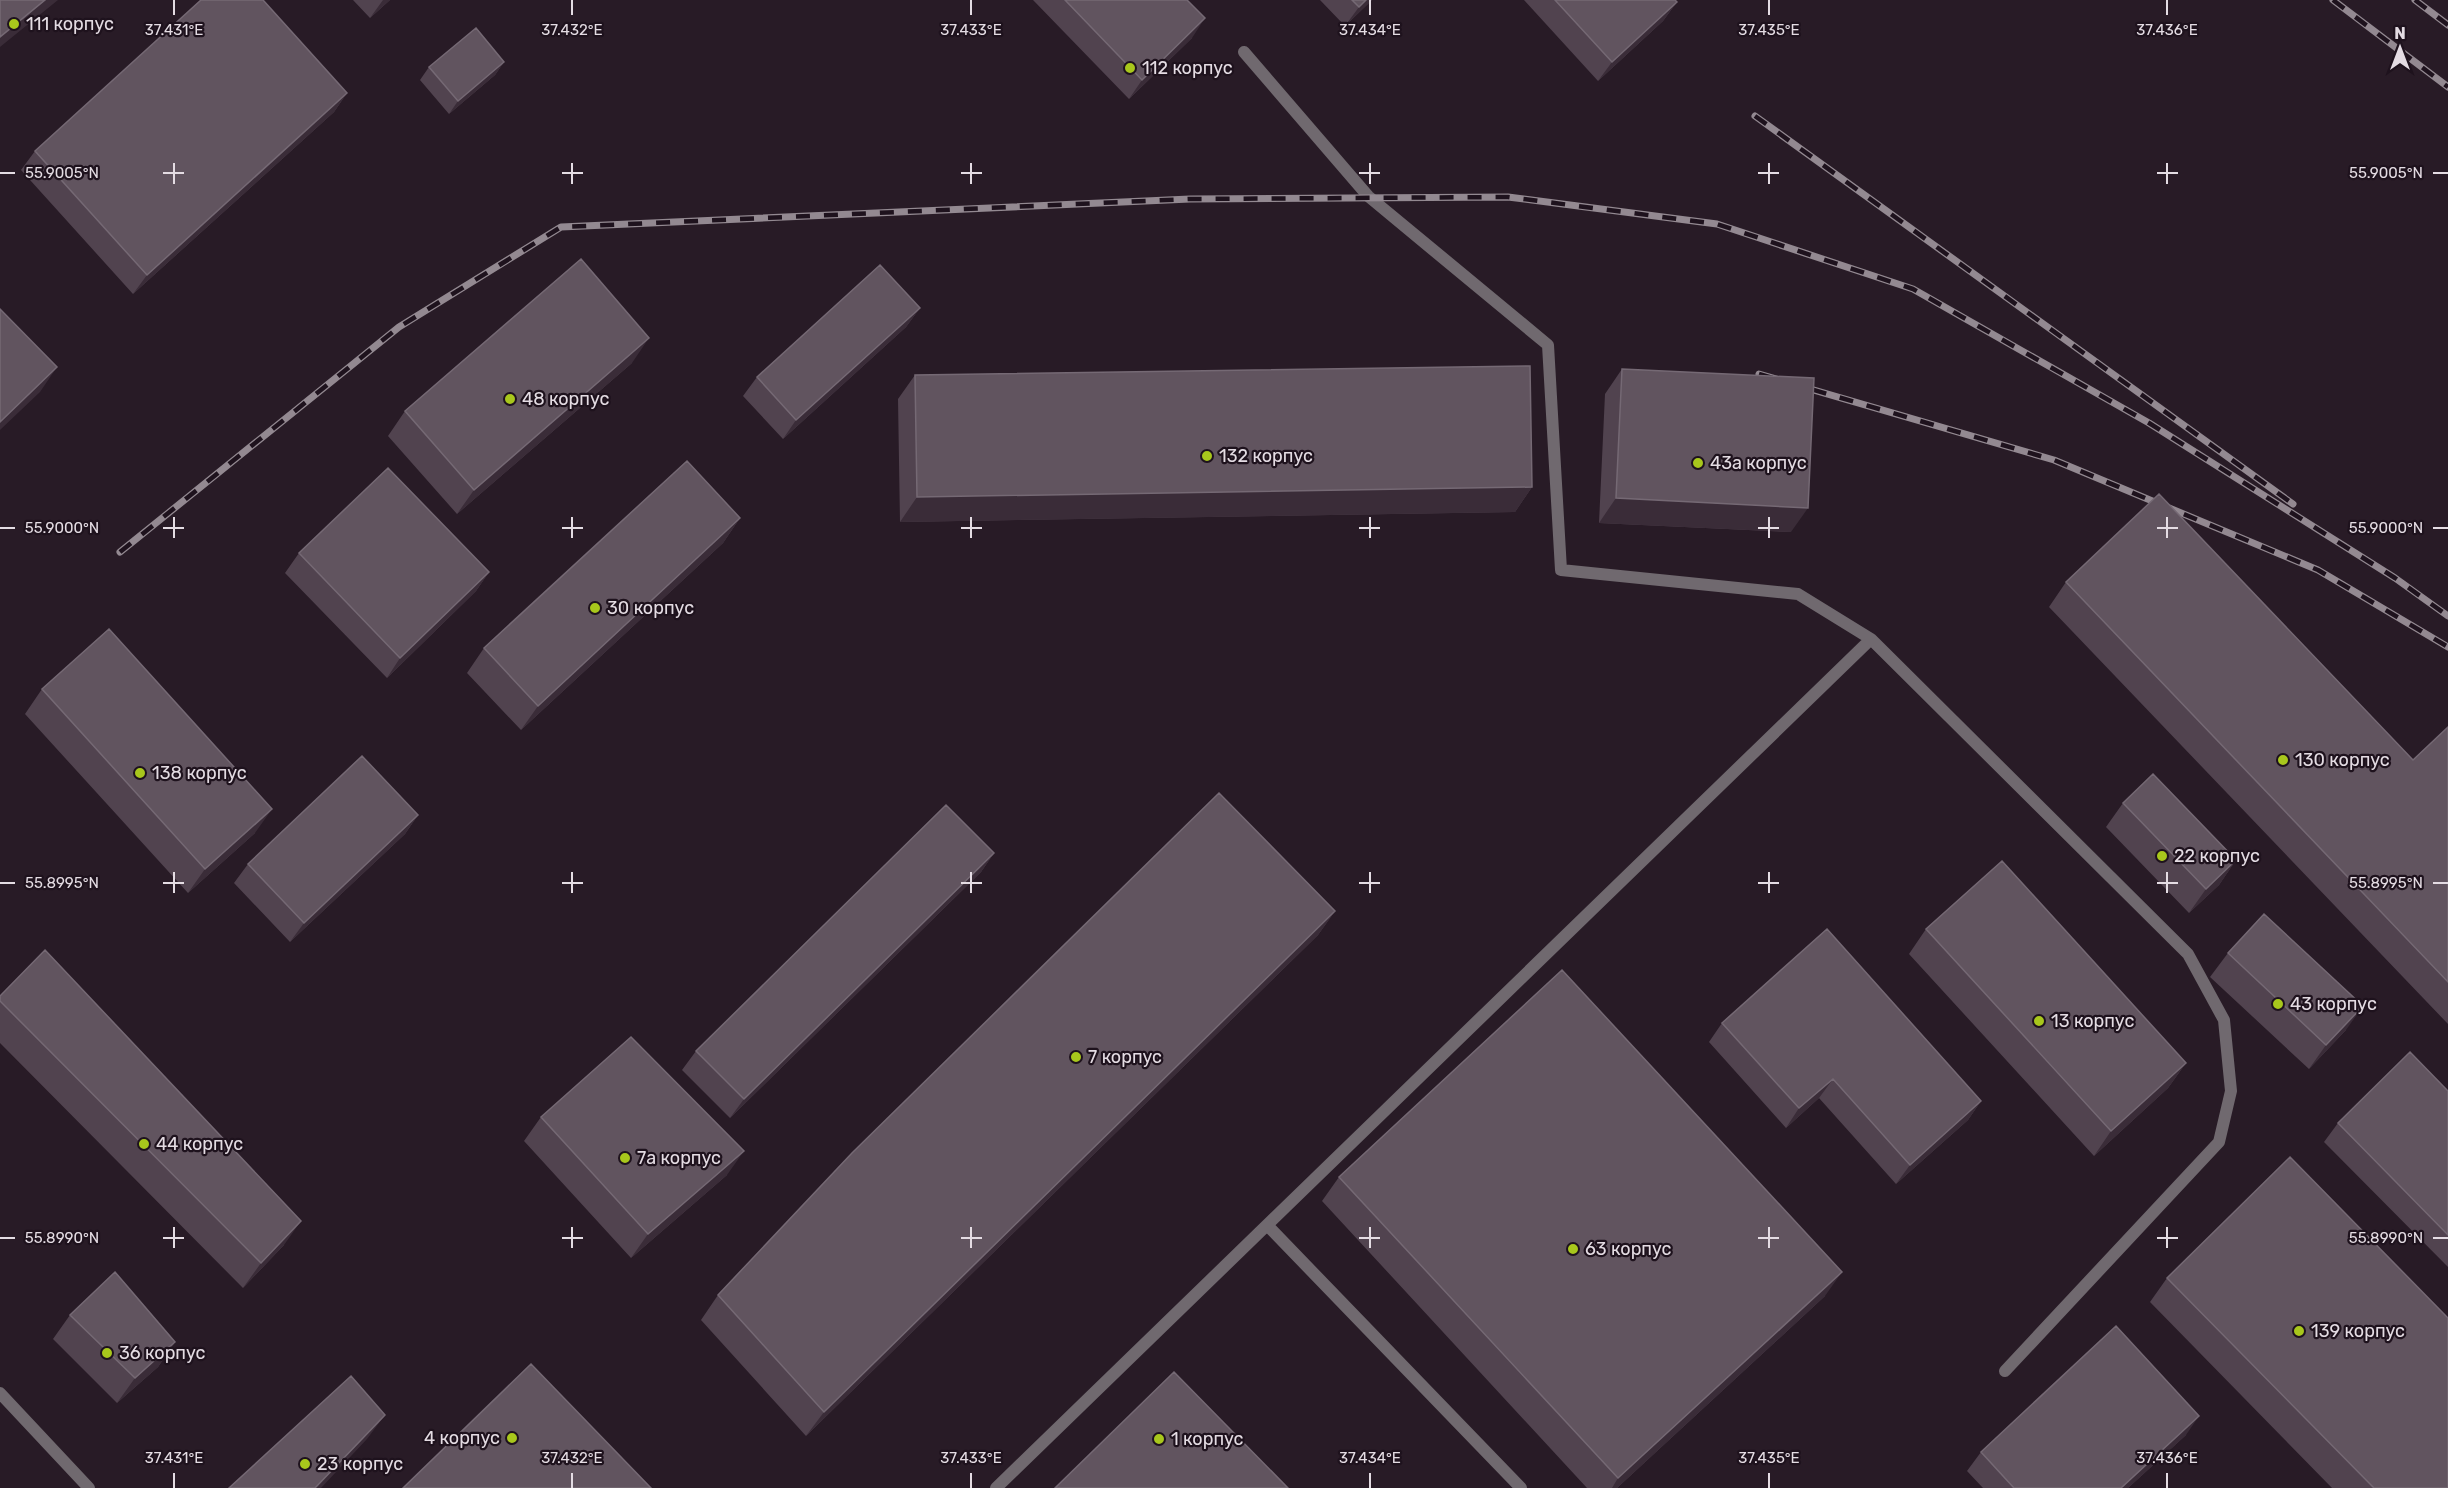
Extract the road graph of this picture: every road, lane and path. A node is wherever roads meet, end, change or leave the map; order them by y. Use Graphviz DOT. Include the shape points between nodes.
graph roads {
  1 [pos="1244,52"];
  2 [pos="1871,639"];
  3 [pos="1267,1225"];
  4 [pos="2005,1371"];
  5 [pos="0,1393"];
  6 [pos="88,1488"];
  7 [pos="996,1488"];
  8 [pos="1521,1488"];
  1 -- 2 [label="lane" via="1368,196 1548,345 1561,570 1798,594"];
  2 -- 3 [label="lane"];
  2 -- 4 [label="lane" via="2188,954 2224,1020 2231,1091 2219,1142"];
  3 -- 7 [label="lane"];
  3 -- 8 [label="lane"];
  5 -- 6 [label="lane"];
}
